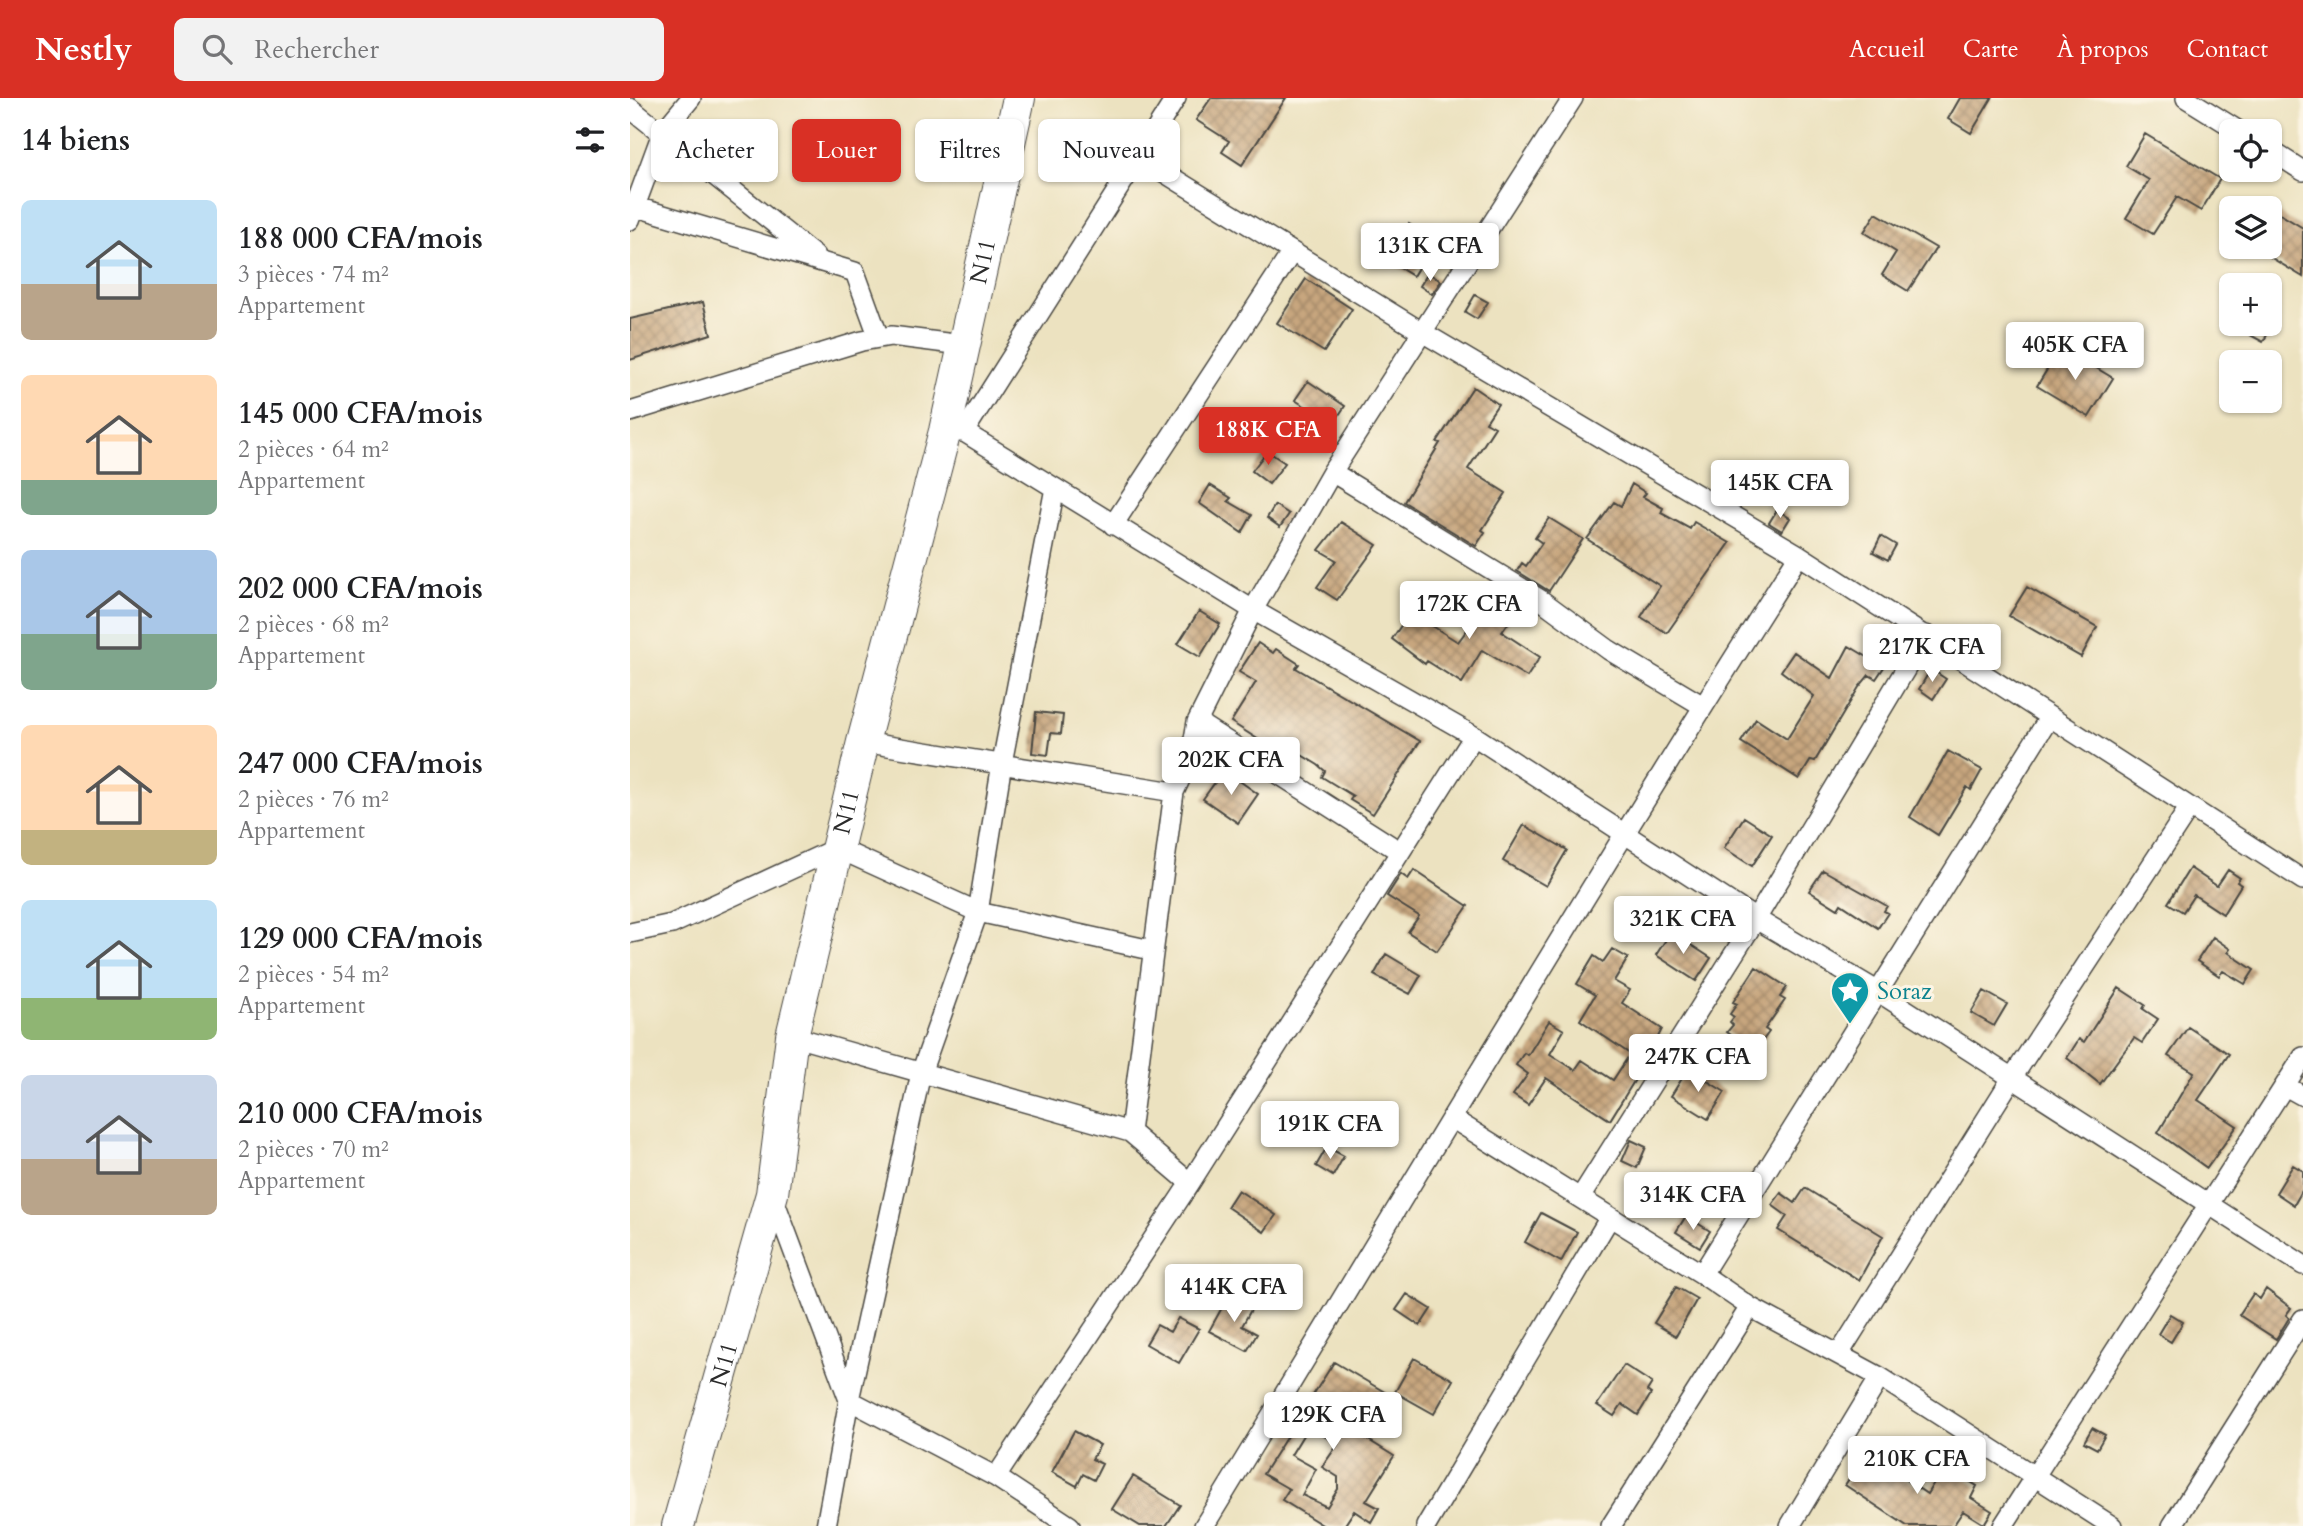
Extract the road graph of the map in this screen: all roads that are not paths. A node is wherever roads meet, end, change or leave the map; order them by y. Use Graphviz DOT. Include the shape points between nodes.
graph roads {
  1 [pos="691,98"];
  2 [pos="1019,98"];
  3 [pos="1176,98"];
  4 [pos="1573,98"];
  5 [pos="2186,98"];
  6 [pos="630,108"];
  7 [pos="674,119"];
  8 [pos="1163,119"];
  9 [pos="2220,119"];
  10 [pos="651,124"];
  11 [pos="2282,158"];
  12 [pos="651,160"];
  13 [pos="2303,172"];
  14 [pos="723,182"];
  15 [pos="1122,182"];
  16 [pos="1179,182"];
  17 [pos="631,210"];
  18 [pos="1292,252"];
  19 [pos="826,264"];
  20 [pos="1422,332"];
  21 [pos="879,338"];
  22 [pos="962,345"];
  23 [pos="630,412"];
  24 [pos="955,432"];
  25 [pos="1332,472"];
  26 [pos="1055,488"];
  27 [pos="1113,525"];
  28 [pos="1799,555"];
  29 [pos="1253,610"];
  30 [pos="1926,635"];
  31 [pos="1703,706"];
  32 [pos="2049,718"];
  33 [pos="1197,722"];
  34 [pos="1474,736"];
  35 [pos="863,742"];
  36 [pos="1002,764"];
  37 [pos="1174,792"];
  38 [pos="2189,808"];
  39 [pos="1624,832"];
  40 [pos="837,848"];
  41 [pos="1399,851"];
  42 [pos="2303,880"];
  43 [pos="978,912"];
  44 [pos="1756,919"];
  45 [pos="630,933"];
  46 [pos="1151,950"];
  47 [pos="1877,991"];
  48 [pos="792,1036"];
  49 [pos="2303,1057"];
  50 [pos="921,1073"];
  51 [pos="2012,1078"];
  52 [pos="2285,1086"];
  53 [pos="2303,1096"];
  54 [pos="1453,1119"];
  55 [pos="1130,1132"];
  56 [pos="1190,1183"];
  57 [pos="772,1194"];
  58 [pos="1580,1198"];
  59 [pos="2208,1206"];
  60 [pos="1610,1217"];
  61 [pos="2303,1265"];
  62 [pos="1702,1274"];
  63 [pos="1750,1307"];
  64 [pos="2303,1319"];
  65 [pos="1839,1354"];
  66 [pos="1880,1377"];
  67 [pos="849,1400"];
  68 [pos="2034,1474"];
  69 [pos="996,1477"];
  70 [pos="678,1526"];
  71 [pos="826,1526"];
  72 [pos="1070,1526"];
  73 [pos="1204,1526"];
  74 [pos="1426,1526"];
  75 [pos="1611,1526"];
  76 [pos="1790,1526"];
  77 [pos="2003,1526"];
  78 [pos="2112,1526"];
  79 [pos="2172,1526"];
  1 -- 7 [label="street"];
  2 -- 22 [label="main road, N11"];
  3 -- 8 [label="street"];
  4 -- 20 [label="street"];
  5 -- 9 [label="street"];
  6 -- 10 [label="street"];
  11 -- 13 [label="street"];
  12 -- 17 [label="street"];
  14 -- 19 [label="street"];
  15 -- 24 [label="street"];
  16 -- 18 [label="street"];
  17 -- 19 [label="street"];
  18 -- 20 [label="street"];
  18 -- 27 [label="street"];
  19 -- 21 [label="street" via="855,272"];
  20 -- 25 [label="street"];
  20 -- 28 [label="street"];
  21 -- 22 [label="street" via="918,337"];
  21 -- 23 [label="street"];
  22 -- 24 [label="main road, N11"];
  24 -- 26 [label="street"];
  24 -- 35 [label="main road, N11"];
  25 -- 29 [label="street"];
  25 -- 31 [label="street"];
  26 -- 27 [label="street"];
  26 -- 36 [label="street"];
  27 -- 29 [label="street"];
  28 -- 30 [label="street"];
  28 -- 31 [label="street"];
  29 -- 33 [label="street"];
  29 -- 34 [label="street"];
  30 -- 32 [label="street"];
  30 -- 44 [label="street"];
  31 -- 39 [label="street"];
  32 -- 38 [label="street"];
  32 -- 47 [label="street"];
  33 -- 37 [label="street" via="1191,756"];
  33 -- 41 [label="street"];
  34 -- 39 [label="street"];
  34 -- 41 [label="street"];
  35 -- 36 [label="street"];
  35 -- 40 [label="main road, N11"];
  36 -- 37 [label="street"];
  36 -- 43 [label="street"];
  37 -- 46 [label="street"];
  38 -- 42 [label="street"];
  38 -- 51 [label="street"];
  39 -- 44 [label="street"];
  39 -- 54 [label="street"];
  40 -- 43 [label="street"];
  40 -- 45 [label="street" via="672,924"];
  40 -- 48 [label="main road, N11"];
  41 -- 56 [label="street"];
  43 -- 46 [label="street"];
  43 -- 50 [label="street"];
  44 -- 47 [label="street"];
  44 -- 58 [label="street"];
  46 -- 55 [label="street"];
  47 -- 51 [label="street"];
  47 -- 62 [label="street"];
  48 -- 50 [label="street"];
  48 -- 57 [label="main road, N11"];
  49 -- 52 [label="street"];
  50 -- 55 [label="street"];
  50 -- 67 [label="street"];
  51 -- 59 [label="street"];
  51 -- 65 [label="street"];
  52 -- 53 [label="street"];
  52 -- 59 [label="street"];
  54 -- 58 [label="street"];
  54 -- 73 [label="street"];
  55 -- 56 [label="street"];
  56 -- 69 [label="street"];
  57 -- 67 [label="street"];
  57 -- 70 [label="main road, N11"];
  58 -- 60 [label="street"];
  59 -- 61 [label="street"];
  59 -- 68 [label="street"];
  60 -- 62 [label="street"];
  60 -- 74 [label="street"];
  62 -- 63 [label="street"];
  63 -- 65 [label="street"];
  63 -- 75 [label="street"];
  64 -- 79 [label="street"];
  65 -- 66 [label="street"];
  66 -- 68 [label="street"];
  66 -- 76 [label="street"];
  67 -- 69 [label="street"];
  67 -- 71 [label="street"];
  68 -- 77 [label="street"];
  68 -- 78 [label="street"];
  69 -- 72 [label="street"];
}
